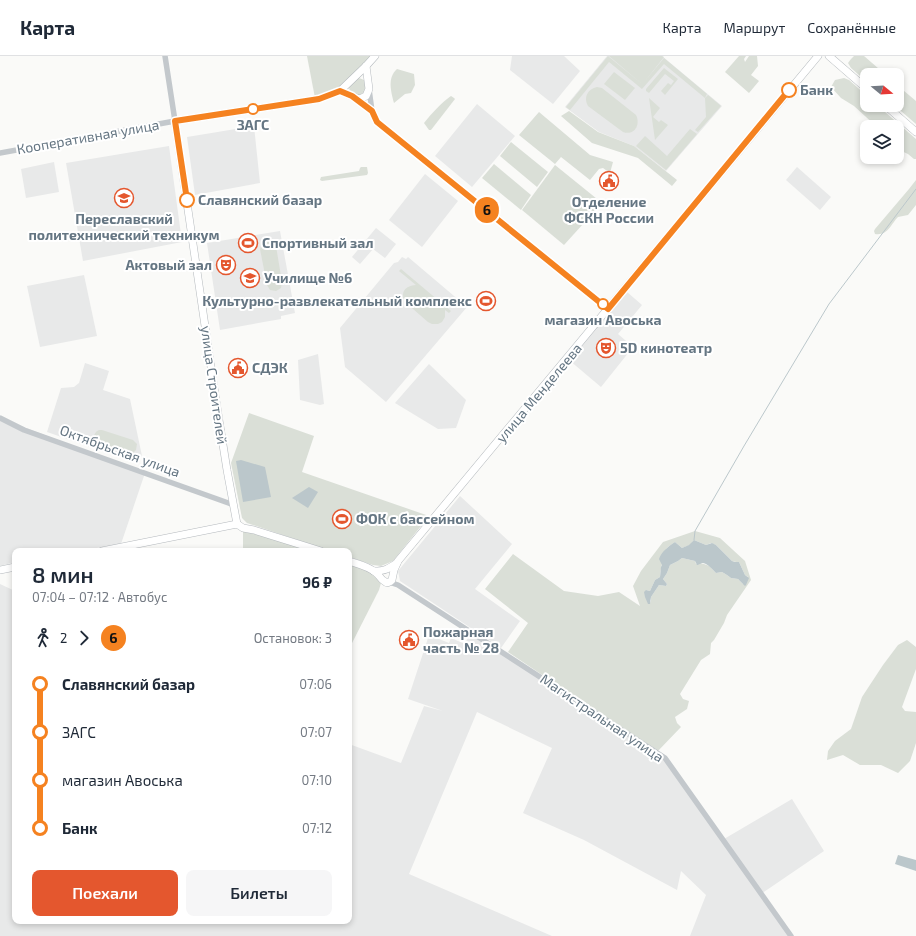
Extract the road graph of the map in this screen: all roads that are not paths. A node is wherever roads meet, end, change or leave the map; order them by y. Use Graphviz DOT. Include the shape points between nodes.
graph roads {
  1 [pos="165,56"];
  2 [pos="375,56"];
  3 [pos="818,56"];
  4 [pos="829,56"];
  5 [pos="366,66"];
  6 [pos="353,79"];
  7 [pos="860,83"];
  8 [pos="369,88"];
  9 [pos="340,91"];
  10 [pos="352,96"];
  11 [pos="372,111"];
  12 [pos="893,112"];
  13 [pos="175,121"];
  14 [pos="916,132"];
  15 [pos="0,153"];
  16 [pos="608,309"];
  17 [pos="0,418"];
  18 [pos="234,505"];
  19 [pos="237,524"];
  20 [pos="117,548"];
  21 [pos="311,548"];
  22 [pos="352,562"];
  23 [pos="397,563"];
  24 [pos="12,568"];
  25 [pos="0,570"];
  26 [pos="385,570"];
  27 [pos="374,571"];
  28 [pos="394,575"];
  29 [pos="381,578"];
  30 [pos="389,582"];
  31 [pos="398,585"];
  32 [pos="791,936"];
  1 -- 13 [label="street, улица Строителей"];
  2 -- 5 [label="main road"];
  3 -- 16 [label="main road, улица Менделеева"];
  4 -- 7 [label="main road"];
  5 -- 6 [label="main road"];
  5 -- 8 [label="main road"];
  6 -- 8 [label="main road" via="366,80"];
  6 -- 9 [label="main road"];
  6 -- 10 [label="main road" via="348,87"];
  8 -- 10 [label="main road" via="363,98"];
  8 -- 11 [label="street"];
  9 -- 10 [label="main road"];
  9 -- 13 [label="main road, Кооперативная улица" via="319,99"];
  10 -- 11 [label="street"];
  11 -- 16 [label="street" via="377,122"];
  12 -- 14 [label="main road"];
  13 -- 15 [label="street, Кооперативная улица"];
  13 -- 18 [label="main road, улица Строителей"];
  16 -- 23 [label="main road, улица Менделеева"];
  17 -- 18 [label="street, Октябрьская улица" via="24,430"];
  18 -- 19 [label="main road, улица Строителей"];
  19 -- 20 [label="main road"];
  19 -- 21 [label="main road"];
  22 -- 27 [label="main road"];
  23 -- 26 [label="main road"];
  23 -- 28 [label="main road"];
  24 -- 25 [label="main road"];
  26 -- 27 [label="main road"];
  26 -- 28 [label="main road" via="391,571"];
  26 -- 29 [label="main road"];
  27 -- 29 [label="main road"];
  28 -- 30 [label="main road"];
  28 -- 31 [label="street"];
  29 -- 30 [label="main road" via="384,582"];
  30 -- 31 [label="street, Магистральная улица"];
  31 -- 32 [label="street, Магистральная улица" via="665,758"];
}
